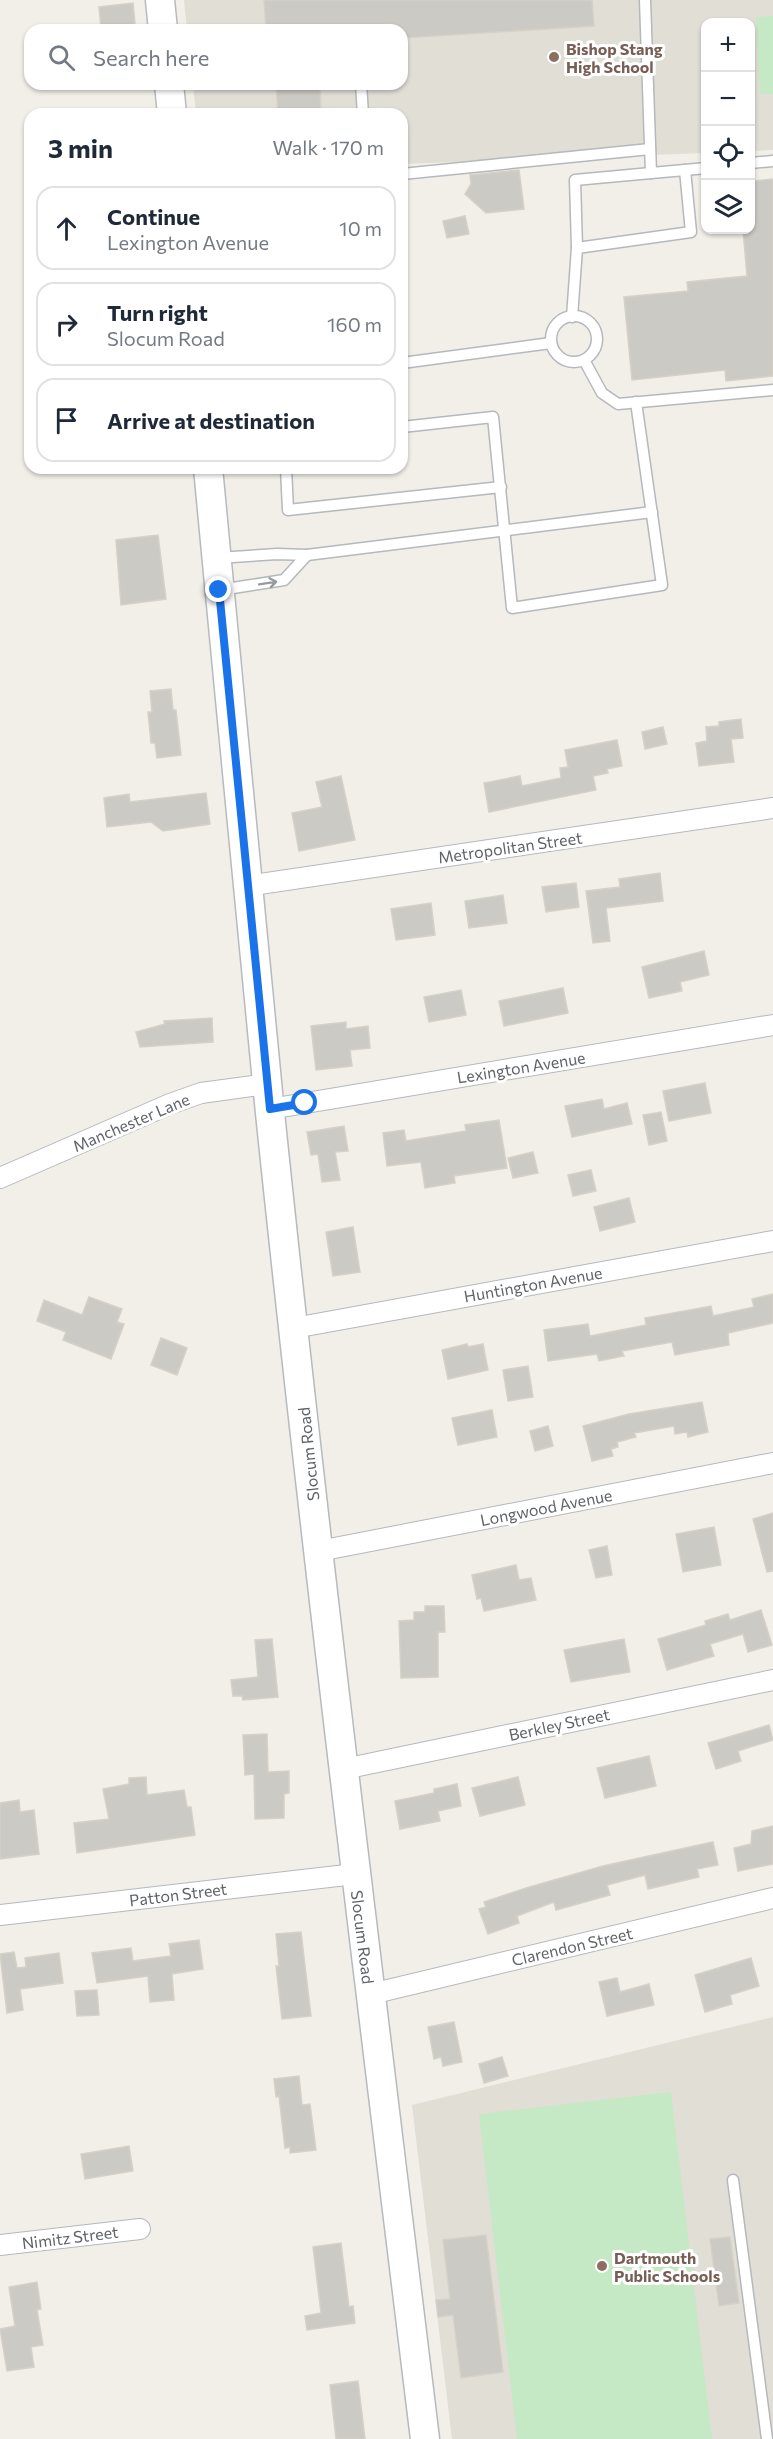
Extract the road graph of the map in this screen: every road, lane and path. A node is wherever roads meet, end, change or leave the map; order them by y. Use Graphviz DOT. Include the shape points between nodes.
graph roads {
  1 [pos="159,0"];
  2 [pos="645,0"];
  3 [pos="162,24"];
  4 [pos="170,90"];
  5 [pos="361,90"];
  6 [pos="171,108"];
  7 [pos="363,108"];
  8 [pos="650,149"];
  9 [pos="773,161"];
  10 [pos="755,163"];
  11 [pos="701,168"];
  12 [pos="684,170"];
  13 [pos="408,173"];
  14 [pos="651,173"];
  15 [pos="577,248"];
  16 [pos="572,316"];
  17 [pos="551,343"];
  18 [pos="584,360"];
  19 [pos="408,362"];
  20 [pos="773,390"];
  21 [pos="636,402"];
  22 [pos="408,426"];
  23 [pos="209,474"];
  24 [pos="286,474"];
  25 [pos="501,487"];
  26 [pos="652,512"];
  27 [pos="505,532"];
  28 [pos="307,555"];
  29 [pos="216,558"];
  30 [pos="219,590"];
  31 [pos="773,807"];
  32 [pos="246,886"];
  33 [pos="773,1024"];
  34 [pos="268,1096"];
  35 [pos="0,1178"];
  36 [pos="773,1241"];
  37 [pos="294,1328"];
  38 [pos="773,1463"];
  39 [pos="319,1551"];
  40 [pos="773,1680"];
  41 [pos="344,1769"];
  42 [pos="355,1874"];
  43 [pos="773,1898"];
  44 [pos="0,1915"];
  45 [pos="371,1994"];
  46 [pos="733,2180"];
  47 [pos="140,2229"];
  48 [pos="0,2245"];
  49 [pos="425,2439"];
  50 [pos="767,2439"];
  1 -- 3 [label="main road"];
  2 -- 8 [label="lane"];
  4 -- 6 [label="main road"];
  5 -- 7 [label="lane"];
  8 -- 13 [label="lane"];
  8 -- 14 [label="lane"];
  9 -- 10 [label="lane"];
  11 -- 12 [label="lane"];
  12 -- 14 [label="lane"];
  12 -- 15 [label="lane" via="691,232"];
  14 -- 15 [label="lane" via="575,180"];
  15 -- 16 [label="lane"];
  16 -- 17 [label="lane" via="558,322"];
  16 -- 18 [label="lane" via="587,321 596,333 592,354"];
  17 -- 18 [label="lane" via="565,360"];
  17 -- 19 [label="lane"];
  18 -- 21 [label="lane" via="602,393 618,404"];
  20 -- 21 [label="lane"];
  21 -- 26 [label="lane"];
  22 -- 25 [label="lane" via="493,417"];
  23 -- 29 [label="main road, Slocum Road"];
  24 -- 25 [label="lane" via="288,510"];
  25 -- 27 [label="lane"];
  26 -- 27 [label="lane"];
  26 -- 27 [label="lane" via="662,585 512,608"];
  27 -- 28 [label="lane"];
  28 -- 29 [label="lane"];
  30 -- 28 [label="lane, one-way" via="284,580"];
  29 -- 30 [label="main road, Slocum Road"];
  30 -- 32 [label="main road, Slocum Road"];
  31 -- 32 [label="street, Metropolitan Street"];
  32 -- 34 [label="main road, Slocum Road"];
  33 -- 34 [label="street, Lexington Avenue"];
  34 -- 35 [label="street, Manchester Lane" via="201,1093"];
  34 -- 37 [label="main road, Slocum Road"];
  36 -- 37 [label="street, Huntington Avenue"];
  37 -- 39 [label="main road, Slocum Road"];
  38 -- 39 [label="street, Longwood Avenue"];
  39 -- 41 [label="main road, Slocum Road"];
  40 -- 41 [label="street, Berkley Street"];
  41 -- 42 [label="main road, Slocum Road"];
  42 -- 44 [label="street, Patton Street"];
  42 -- 45 [label="main road, Slocum Road"];
  43 -- 45 [label="street, Clarendon Street"];
  45 -- 49 [label="main road, Slocum Road"];
  46 -- 50 [label="lane"];
  47 -- 48 [label="street, Nimitz Street"];
}
